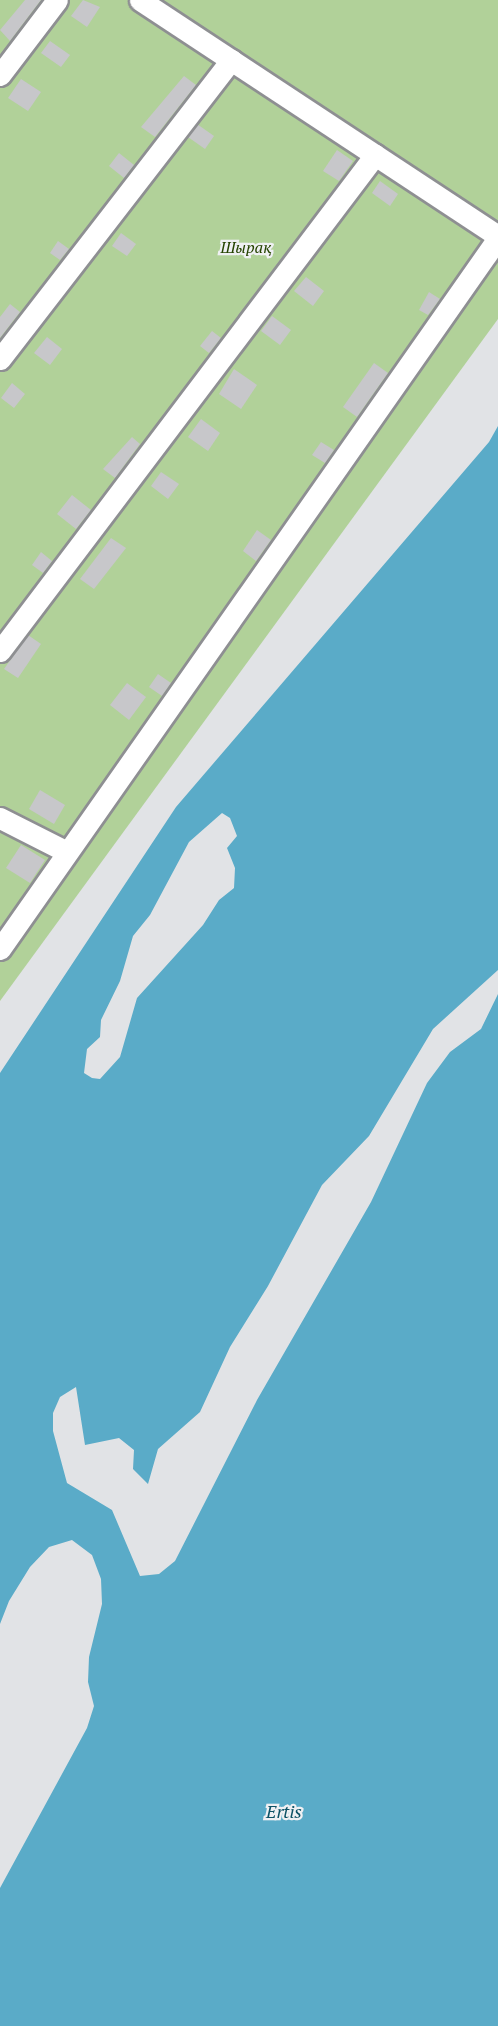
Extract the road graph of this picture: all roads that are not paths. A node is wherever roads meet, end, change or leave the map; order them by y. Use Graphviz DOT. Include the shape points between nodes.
graph roads {
  1 [pos="57,0"];
  2 [pos="140,0"];
  3 [pos="231,60"];
  4 [pos="0,75"];
  5 [pos="375,154"];
  6 [pos="498,237"];
  7 [pos="0,359"];
  8 [pos="0,651"];
  9 [pos="0,818"];
  10 [pos="67,852"];
  11 [pos="0,949"];
  1 -- 4 [label="street"];
  2 -- 3 [label="street"];
  3 -- 5 [label="street"];
  3 -- 7 [label="street"];
  5 -- 6 [label="street"];
  5 -- 8 [label="street"];
  6 -- 10 [label="street"];
  9 -- 10 [label="street"];
  10 -- 11 [label="street"];
}
